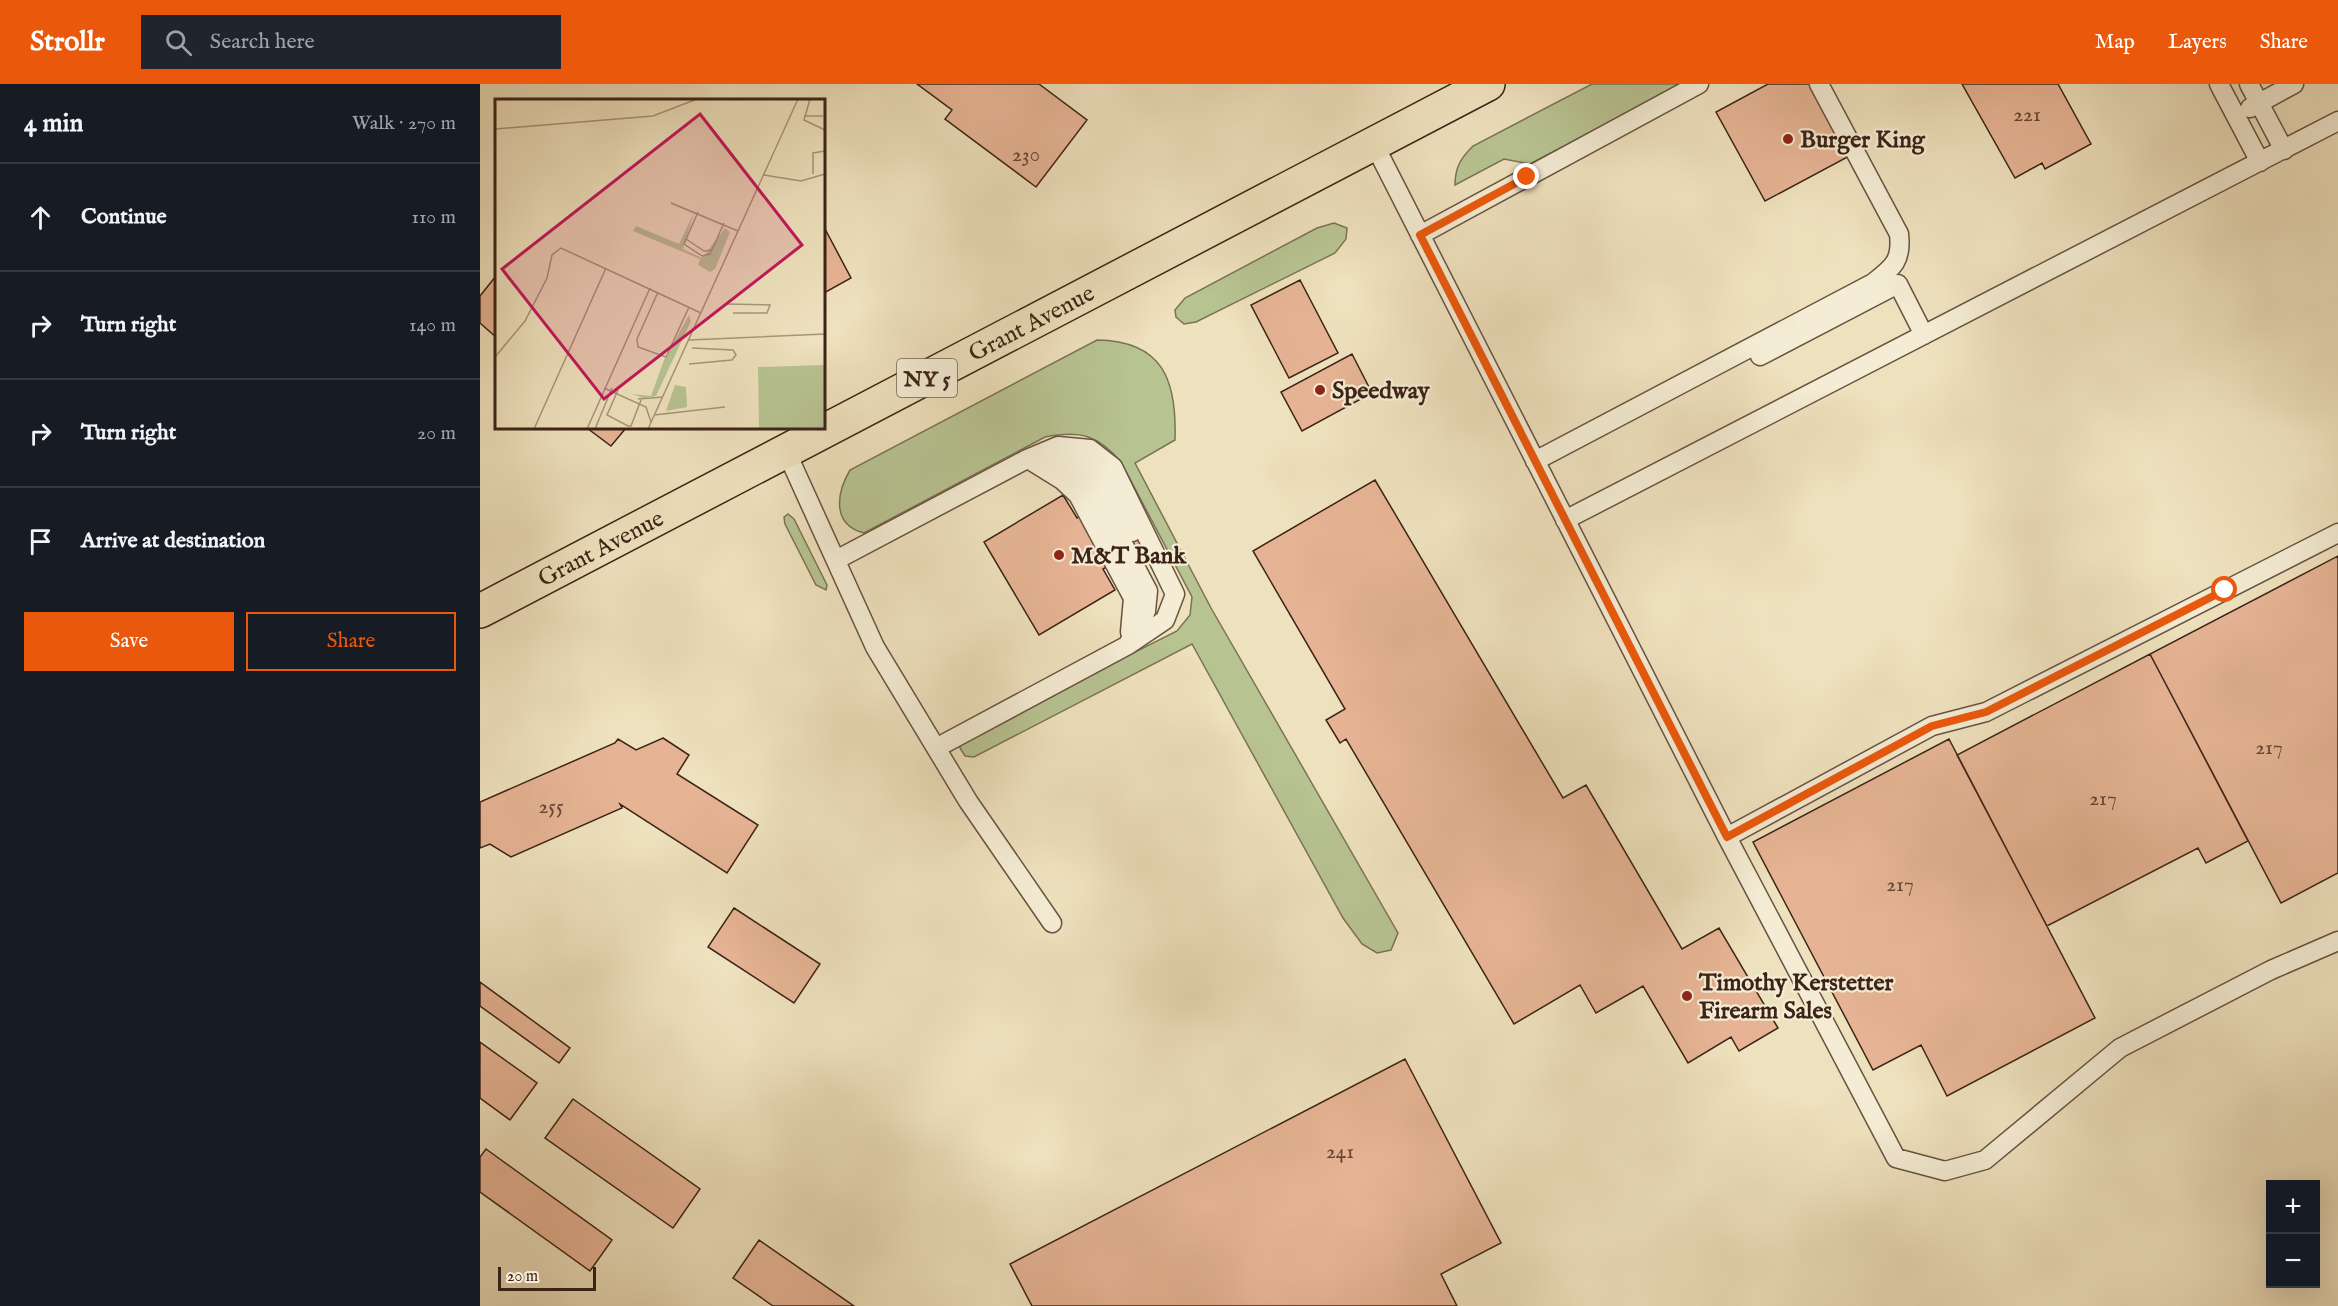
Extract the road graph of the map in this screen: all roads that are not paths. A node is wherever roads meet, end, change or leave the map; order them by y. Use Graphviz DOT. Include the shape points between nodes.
graph roads {
  1 [pos="1488,84"];
  2 [pos="1699,84"];
  3 [pos="1819,84"];
  4 [pos="2219,84"];
  5 [pos="2249,84"];
  6 [pos="2294,84"];
  7 [pos="2259,103"];
  8 [pos="2235,116"];
  9 [pos="2338,121"];
  10 [pos="1374,144"];
  11 [pos="2284,150"];
  12 [pos="2260,162"];
  13 [pos="1420,235"];
  14 [pos="1924,335"];
  15 [pos="786,451"];
  16 [pos="1027,459"];
  17 [pos="1538,466"];
  18 [pos="1565,520"];
  19 [pos="2338,533"];
  20 [pos="836,560"];
  21 [pos="480,611"];
  22 [pos="1128,645"];
  23 [pos="936,748"];
  24 [pos="1727,837"];
  25 [pos="1052,923"];
  26 [pos="2338,941"];
  1 -- 10 [label="highway, Grant Avenue / NY 5"];
  2 -- 13 [label="lane"];
  3 -- 17 [label="lane" via="1899,234 1901,251 1891,269 1874,283"];
  4 -- 8 [label="lane"];
  5 -- 7 [label="lane"];
  6 -- 7 [label="lane"];
  7 -- 8 [label="lane"];
  7 -- 11 [label="lane"];
  8 -- 12 [label="lane"];
  9 -- 11 [label="lane"];
  10 -- 13 [label="lane"];
  10 -- 15 [label="highway, Grant Avenue / NY 5"];
  11 -- 12 [label="lane"];
  12 -- 14 [label="lane"];
  13 -- 17 [label="lane"];
  14 -- 17 [label="lane" via="1898,284"];
  14 -- 18 [label="lane"];
  15 -- 20 [label="lane"];
  15 -- 21 [label="highway, Grant Avenue / NY 5"];
  16 -- 20 [label="lane"];
  16 -- 22 [label="lane" via="1063,465 1091,483 1148,591 1146,610"];
  16 -- 22 [label="lane" via="1058,446 1090,448 1113,467 1175,594 1165,620"];
  17 -- 18 [label="lane"];
  18 -- 24 [label="lane"];
  19 -- 24 [label="lane" via="1986,712 1932,726"];
  20 -- 23 [label="lane" via="875,647"];
  22 -- 23 [label="lane"];
  23 -- 25 [label="lane"];
  24 -- 26 [label="lane" via="1896,1158 1945,1171 1985,1161 2121,1048 2271,970"];
}
